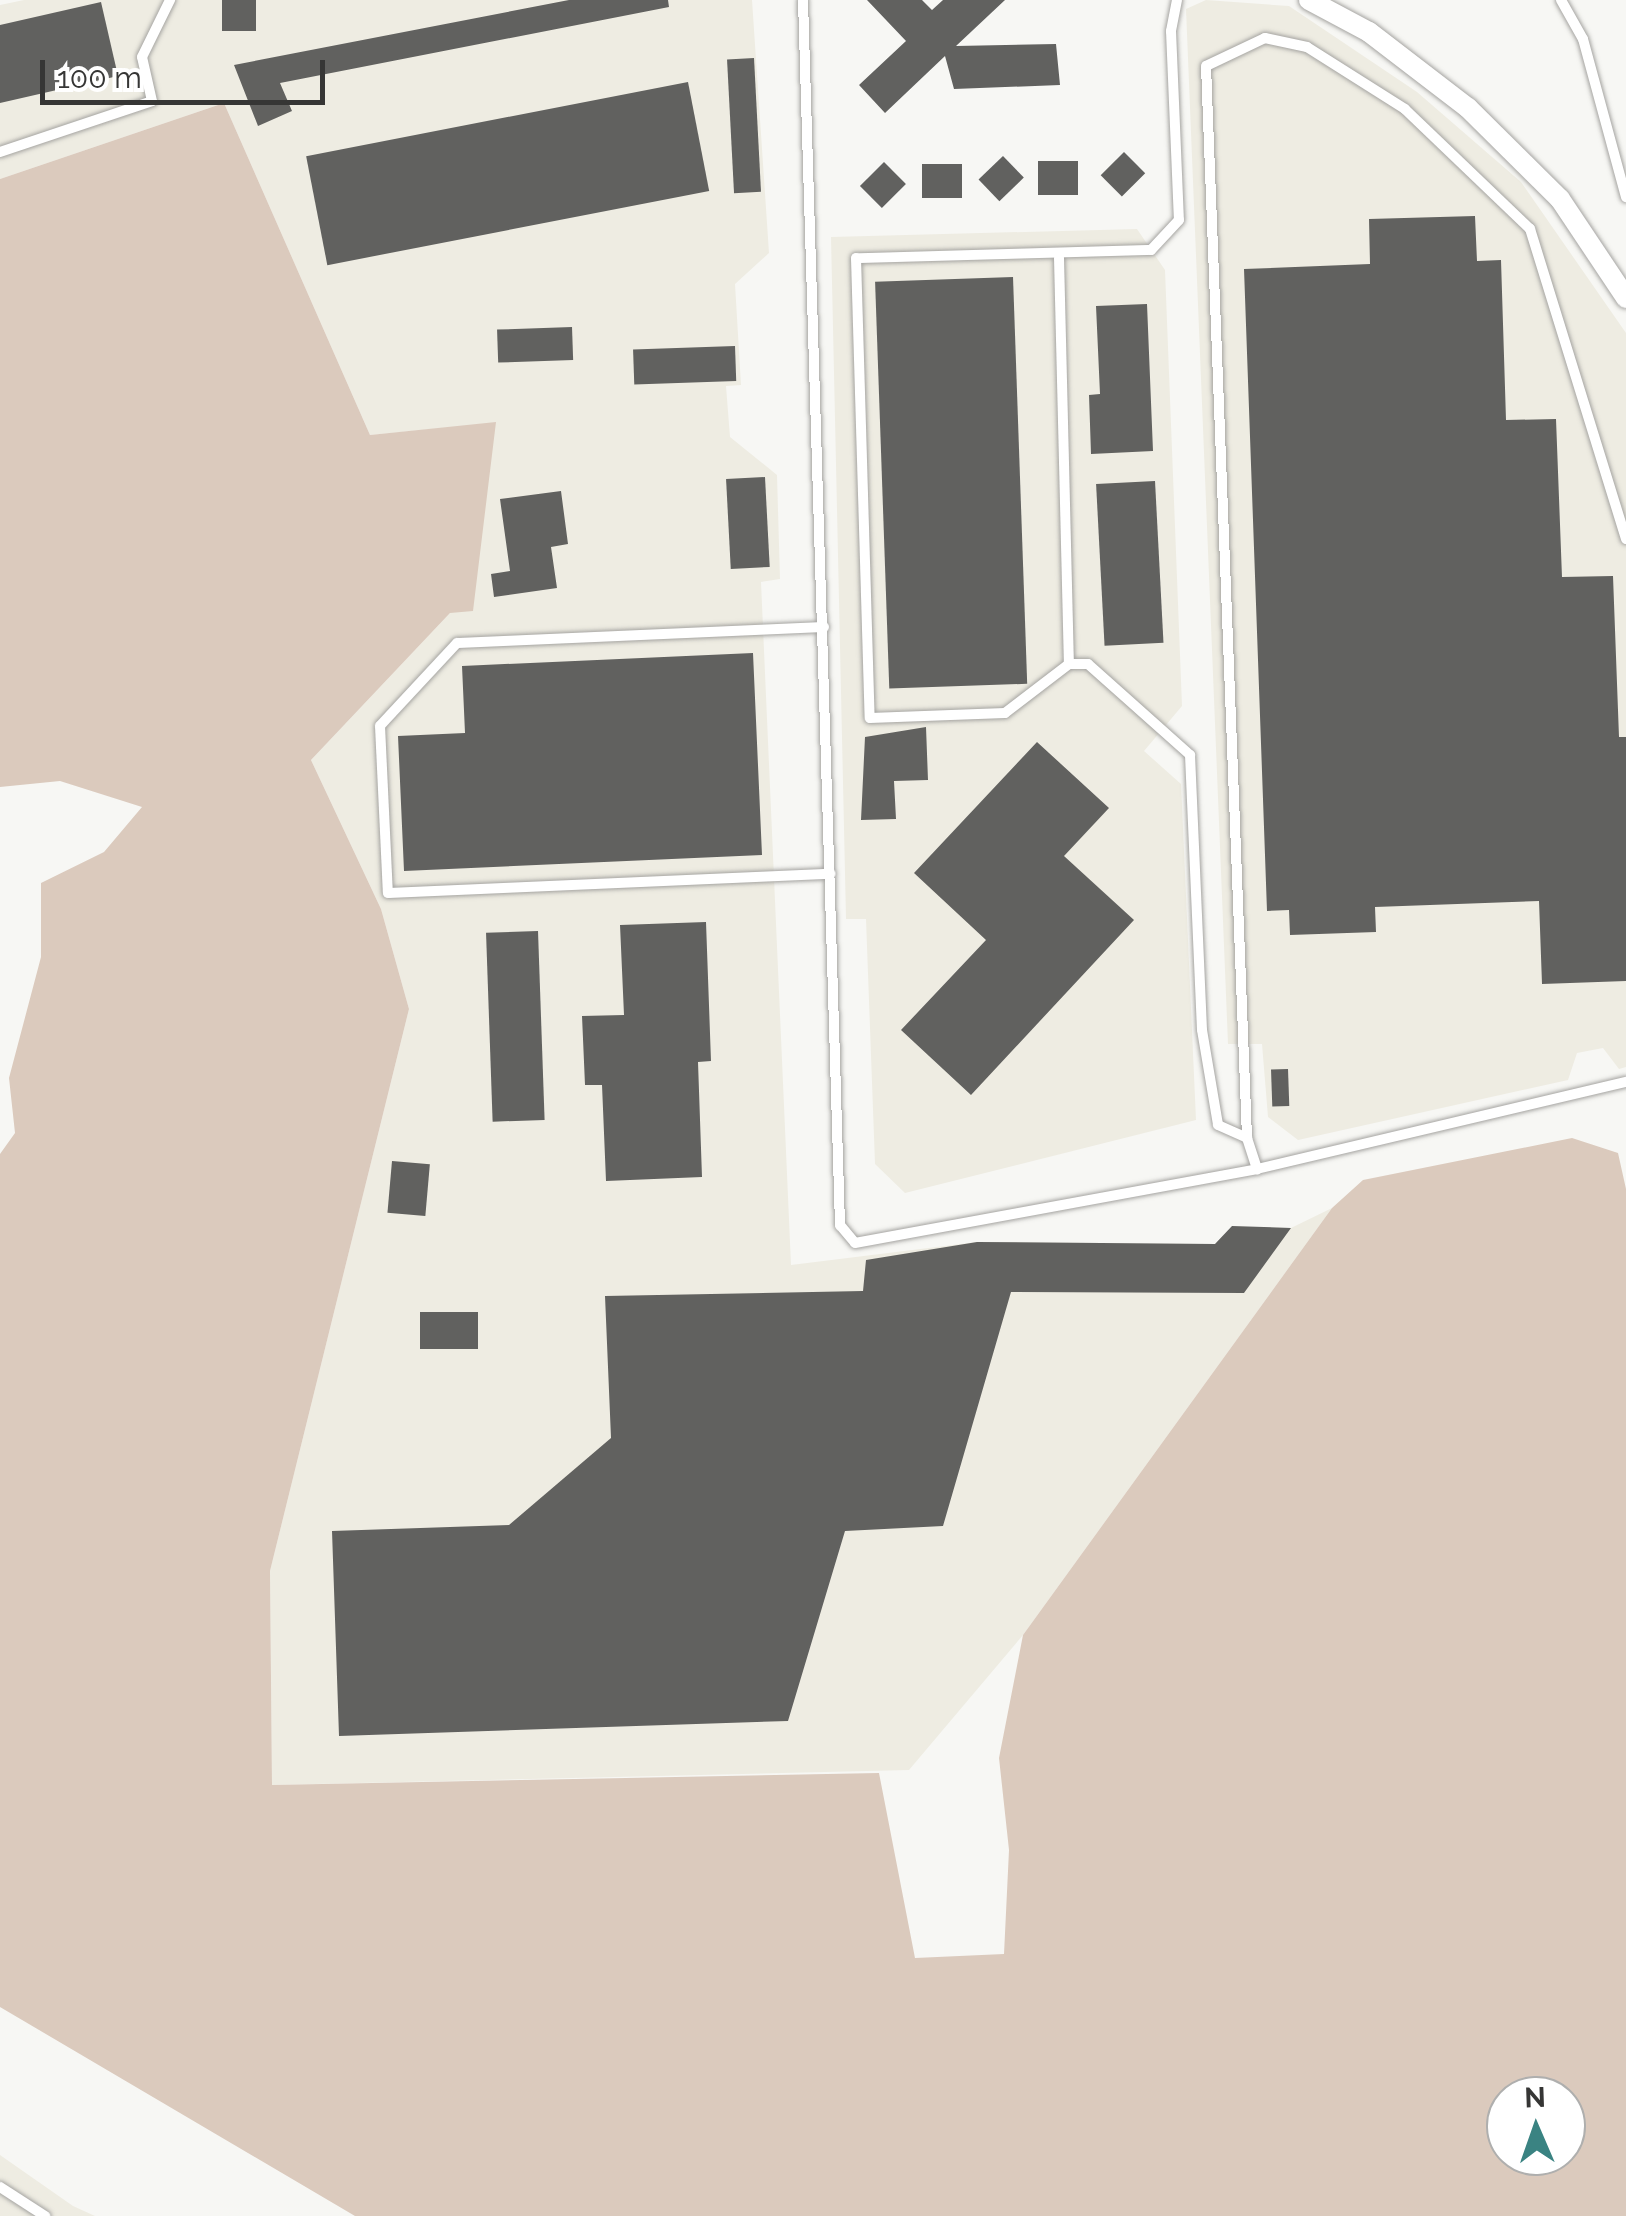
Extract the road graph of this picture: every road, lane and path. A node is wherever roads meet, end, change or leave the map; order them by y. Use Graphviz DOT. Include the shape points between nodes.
graph roads {
  1 [pos="170,0"];
  2 [pos="804,0"];
  3 [pos="1177,0"];
  4 [pos="1309,0"];
  5 [pos="1561,0"];
  6 [pos="0,152"];
  7 [pos="1626,197"];
  8 [pos="1059,258"];
  9 [pos="1626,298"];
  10 [pos="1626,539"];
  11 [pos="824,626"];
  12 [pos="1068,664"];
  13 [pos="830,874"];
  14 [pos="1626,1082"];
  15 [pos="1247,1138"];
  16 [pos="1257,1169"];
  17 [pos="0,2187"];
  18 [pos="45,2216"];
  1 -- 6 [label="lane" via="142,58 152,100"];
  2 -- 11 [label="lane"];
  3 -- 8 [label="lane" via="1171,31 1179,220 1152,250"];
  4 -- 9 [label="street" via="1370,32 1468,108 1560,198"];
  5 -- 7 [label="lane" via="1582,39"];
  8 -- 12 [label="lane"];
  8 -- 12 [label="lane" via="856,258 870,718 1006,714"];
  10 -- 15 [label="lane" via="1530,230 1406,109 1307,46 1265,38 1206,66"];
  11 -- 13 [label="lane"];
  11 -- 13 [label="lane" via="457,643 380,726 388,893"];
  12 -- 15 [label="lane" via="1088,664 1190,754 1202,1030 1218,1125"];
  13 -- 16 [label="lane" via="840,1225 855,1244"];
  14 -- 16 [label="lane"];
  15 -- 16 [label="lane"];
  17 -- 18 [label="lane"];
}
